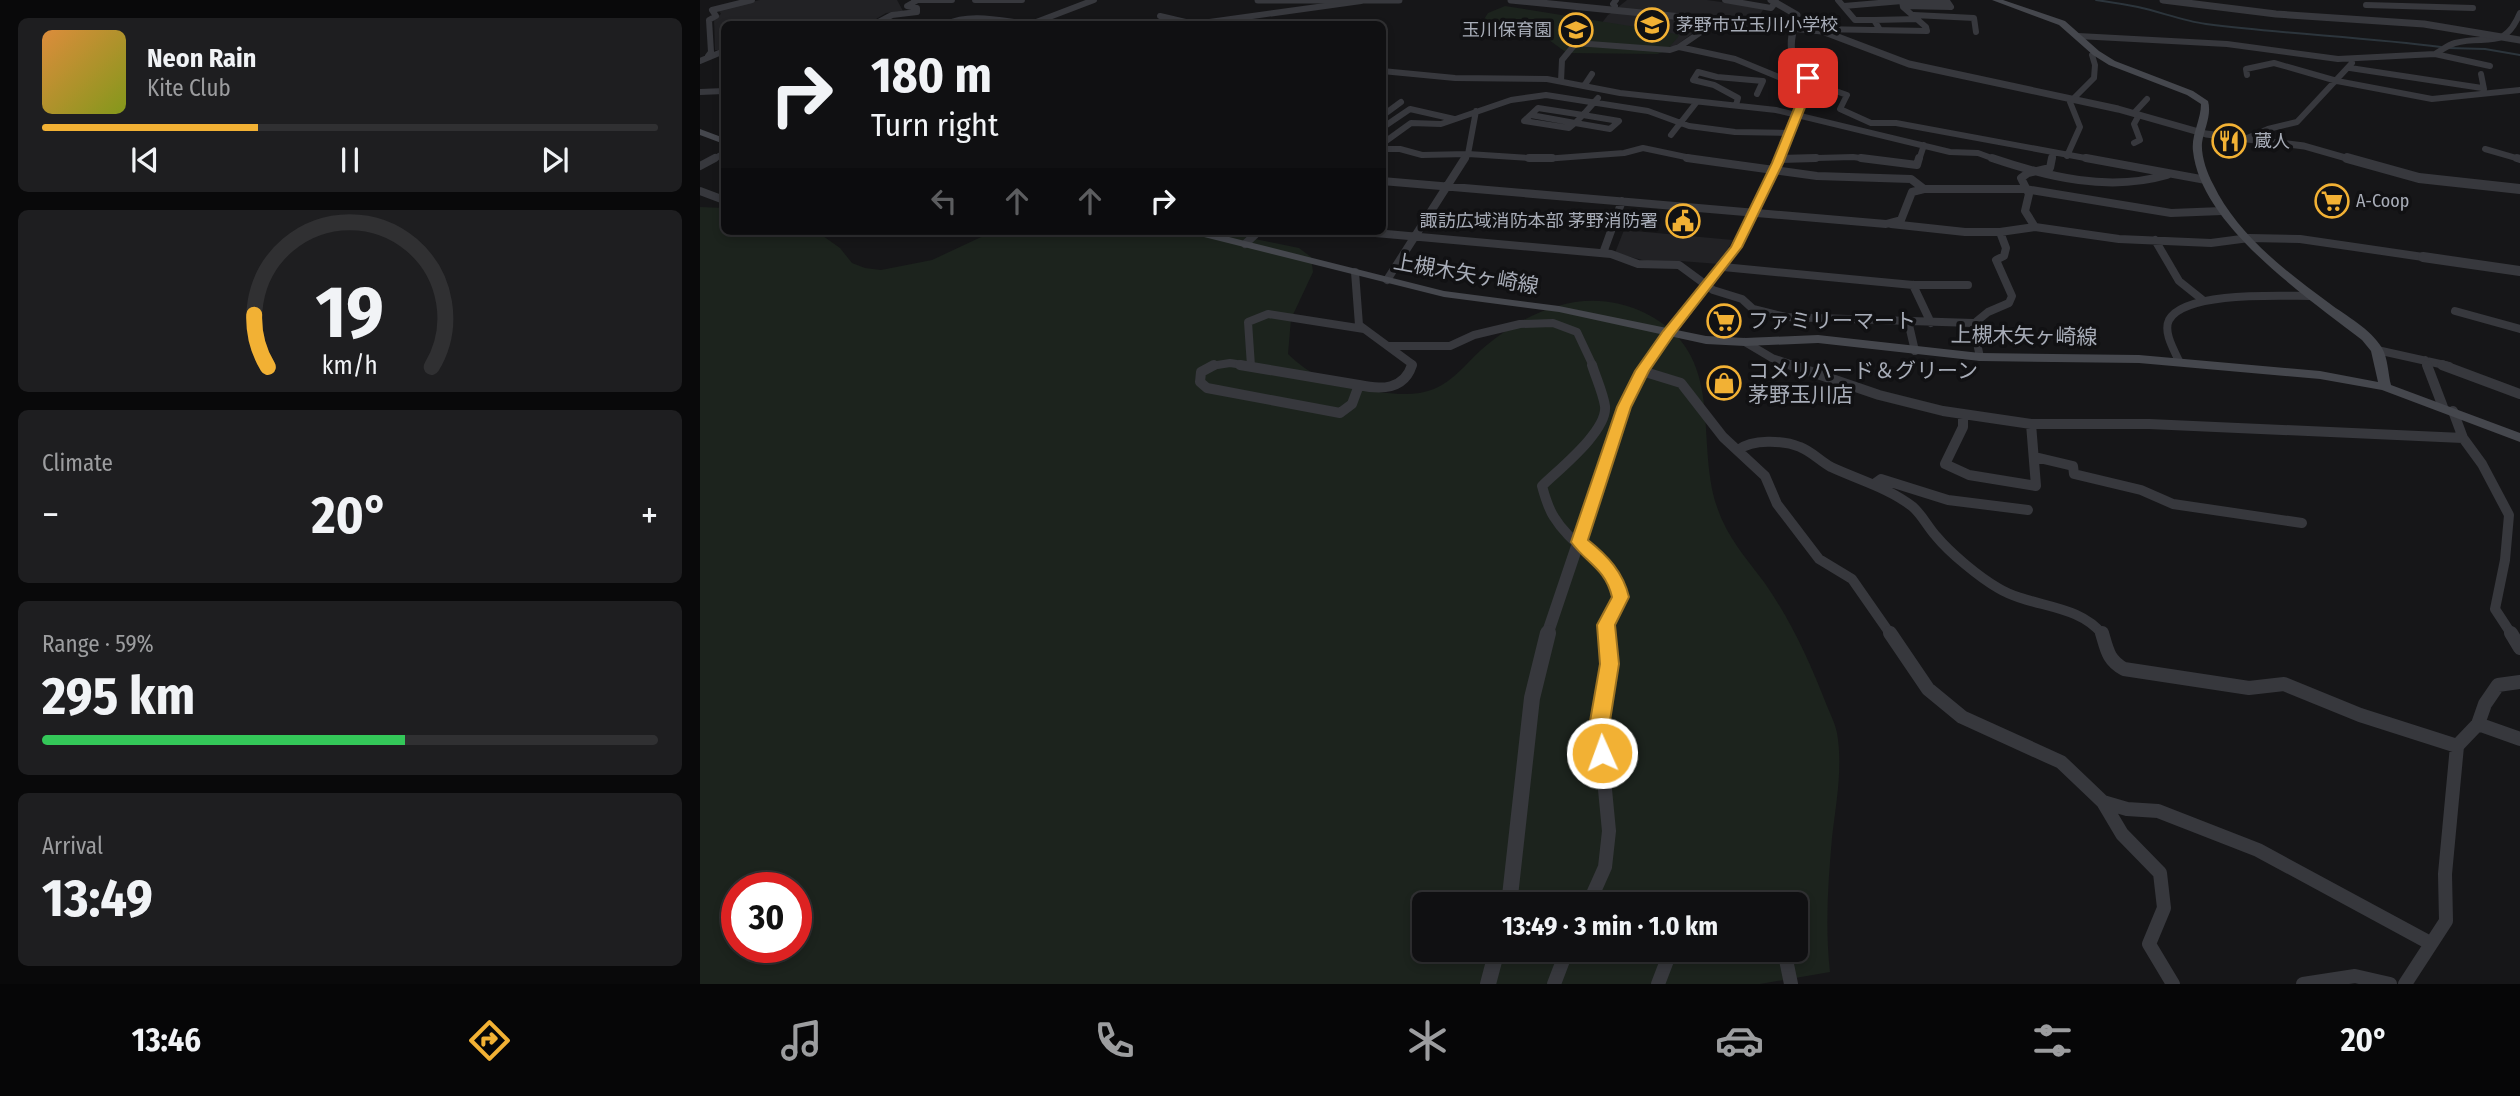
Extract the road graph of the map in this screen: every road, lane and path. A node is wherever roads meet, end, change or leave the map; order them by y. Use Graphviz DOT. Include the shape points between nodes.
graph roads {
  1 [pos="752,0"];
  2 [pos="952,0"];
  3 [pos="975,0"];
  4 [pos="1022,0"];
  5 [pos="1094,0"];
  6 [pos="1258,0"];
  7 [pos="1399,0"];
  8 [pos="1511,0"];
  9 [pos="1622,0"];
  10 [pos="1725,0"];
  11 [pos="1838,0"];
  12 [pos="1946,0"];
  13 [pos="1996,0"];
  14 [pos="2163,0"];
  15 [pos="915,1"];
  16 [pos="1314,1"];
  17 [pos="1361,1"];
  18 [pos="1773,1"];
  19 [pos="1902,2"];
  20 [pos="1614,5"];
  21 [pos="2366,5"];
  22 [pos="2384,5"];
  23 [pos="1844,6"];
  24 [pos="1884,8"];
  25 [pos="2473,8"];
  26 [pos="1848,13"];
  27 [pos="2520,13"];
  28 [pos="1160,16"];
  29 [pos="1915,17"];
  30 [pos="1720,19"];
  31 [pos="1874,20"];
  32 [pos="881,21"];
  33 [pos="953,21"];
  34 [pos="995,21"];
  35 [pos="1040,21"];
  36 [pos="1182,21"];
  37 [pos="1217,21"];
  38 [pos="2396,21"];
  39 [pos="1795,26"];
  40 [pos="2518,26"];
  41 [pos="1879,30"];
  42 [pos="1976,32"];
  43 [pos="2078,36"];
  44 [pos="2507,37"];
  45 [pos="2520,40"];
  46 [pos="1685,41"];
  47 [pos="1853,42"];
  48 [pos="709,43"];
  49 [pos="700,44"];
  50 [pos="1679,47"];
  51 [pos="721,52"];
  52 [pos="1740,53"];
  53 [pos="2095,53"];
  54 [pos="2435,54"];
  55 [pos="2307,55"];
  56 [pos="708,56"];
  57 [pos="700,61"];
  58 [pos="2352,64"];
  59 [pos="2490,66"];
  60 [pos="2427,68"];
  61 [pos="2298,71"];
  62 [pos="1386,72"];
  63 [pos="1395,73"];
  64 [pos="1592,74"];
  65 [pos="2481,74"];
  66 [pos="1386,75"];
  67 [pos="2247,75"];
  68 [pos="2454,75"];
  69 [pos="1777,77"];
  70 [pos="1734,79"];
  71 [pos="2428,80"];
  72 [pos="1763,81"];
  73 [pos="2337,81"];
  74 [pos="1564,82"];
  75 [pos="1810,82"];
  76 [pos="2413,84"];
  77 [pos="2454,85"];
  78 [pos="1584,86"];
  79 [pos="2484,89"];
  80 [pos="2520,90"];
  81 [pos="721,91"];
  82 [pos="1604,91"];
  83 [pos="2499,91"];
  84 [pos="700,92"];
  85 [pos="1729,93"];
  86 [pos="1757,94"];
  87 [pos="2414,96"];
  88 [pos="2465,96"];
  89 [pos="2072,98"];
  90 [pos="2147,99"];
  91 [pos="1542,101"];
  92 [pos="1401,102"];
  93 [pos="1596,102"];
  94 [pos="1696,103"];
  95 [pos="2506,103"];
  96 [pos="2468,105"];
  97 [pos="1736,106"];
  98 [pos="1590,108"];
  99 [pos="1633,108"];
  100 [pos="1476,111"];
  101 [pos="1583,114"];
  102 [pos="1798,114"];
  103 [pos="2137,114"];
  104 [pos="1386,118"];
  105 [pos="1622,118"];
  106 [pos="1386,119"];
  107 [pos="1386,119"];
  108 [pos="1454,119"];
  109 [pos="1576,122"];
  110 [pos="1411,123"];
  111 [pos="1680,123"];
  112 [pos="700,132"];
  113 [pos="2198,132"];
  114 [pos="1790,134"];
  115 [pos="1671,135"];
  116 [pos="2245,139"];
  117 [pos="721,140"];
  118 [pos="1386,143"];
  119 [pos="2134,143"];
  120 [pos="1924,145"];
  121 [pos="1386,146"];
  122 [pos="2486,149"];
  123 [pos="2053,152"];
  124 [pos="1468,154"];
  125 [pos="721,155"];
  126 [pos="2067,156"];
  127 [pos="1780,159"];
  128 [pos="2520,159"];
  129 [pos="700,166"];
  130 [pos="1774,170"];
  131 [pos="2033,172"];
  132 [pos="2167,175"];
  133 [pos="2206,180"];
  134 [pos="1386,181"];
  135 [pos="1448,187"];
  136 [pos="1924,189"];
  137 [pos="2025,189"];
  138 [pos="2520,189"];
  139 [pos="700,191"];
  140 [pos="721,199"];
  141 [pos="1622,201"];
  142 [pos="1753,211"];
  143 [pos="2222,211"];
  144 [pos="1886,224"];
  145 [pos="2035,227"];
  146 [pos="2000,232"];
  147 [pos="1386,234"];
  148 [pos="1211,235"];
  149 [pos="1255,235"];
  150 [pos="1417,237"];
  151 [pos="2249,238"];
  152 [pos="2155,240"];
  153 [pos="1245,244"];
  154 [pos="1604,253"];
  155 [pos="2423,257"];
  156 [pos="1723,267"];
  157 [pos="2520,271"];
  158 [pos="1355,272"];
  159 [pos="1387,280"];
  160 [pos="1913,285"];
  161 [pos="1968,285"];
  162 [pos="1707,286"];
  163 [pos="2310,296"];
  164 [pos="2204,301"];
  165 [pos="2455,311"];
  166 [pos="1908,321"];
  167 [pos="1931,323"];
  168 [pos="1973,323"];
  169 [pos="1364,329"];
  170 [pos="2520,329"];
  171 [pos="1668,334"];
  172 [pos="1745,342"];
  173 [pos="1388,346"];
  174 [pos="2376,350"];
  175 [pos="1915,351"];
  176 [pos="1980,357"];
  177 [pos="2425,360"];
  178 [pos="2179,361"];
  179 [pos="1251,366"];
  180 [pos="1642,371"];
  181 [pos="1359,385"];
  182 [pos="2385,387"];
  183 [pos="2520,394"];
  184 [pos="2448,409"];
  185 [pos="1963,414"];
  186 [pos="2031,424"];
  187 [pos="2463,438"];
  188 [pos="2520,438"];
  189 [pos="1738,450"];
  190 [pos="2035,457"];
  191 [pos="1874,484"];
  192 [pos="2028,510"];
  193 [pos="2302,523"];
  194 [pos="1579,542"];
  195 [pos="2520,648"];
  196 [pos="2520,682"];
  197 [pos="2478,724"];
  198 [pos="2520,739"];
  199 [pos="2457,746"];
  200 [pos="2103,802"];
  201 [pos="1510,892"];
  202 [pos="1594,892"];
  203 [pos="2430,943"];
  204 [pos="1494,962"];
  205 [pos="1562,962"];
  206 [pos="1666,962"];
  207 [pos="1786,962"];
  208 [pos="1488,984"];
  209 [pos="1553,984"];
  210 [pos="1658,984"];
  211 [pos="1791,984"];
  212 [pos="2173,984"];
  213 [pos="2303,984"];
  214 [pos="2390,984"];
  215 [pos="2404,984"];
  1 -- 48 [label="street" via="712,10 716,16 709,20"];
  2 -- 15 [label="street"];
  3 -- 4 [label="street"];
  5 -- 35 [label="street"];
  6 -- 16 [label="street"];
  7 -- 17 [label="street"];
  8 -- 20 [label="street"];
  9 -- 20 [label="street"];
  10 -- 18 [label="street" via="1771,8"];
  11 -- 23 [label="street"];
  12 -- 19 [label="street" via="1951,9"];
  13 -- 43 [label="main road" via="2062,23"];
  14 -- 38 [label="street" via="2276,14"];
  15 -- 32 [label="street" via="907,6 918,12"];
  16 -- 17 [label="street"];
  17 -- 37 [label="street"];
  18 -- 39 [label="street" via="1797,15"];
  19 -- 23 [label="street"];
  19 -- 29 [label="street"];
  20 -- 30 [label="street"];
  21 -- 22 [label="street"];
  22 -- 25 [label="street"];
  22 -- 38 [label="street"];
  23 -- 26 [label="street"];
  24 -- 26 [label="street"];
  26 -- 31 [label="street" via="1855,20"];
  27 -- 40 [label="street"];
  28 -- 36 [label="street"];
  29 -- 31 [label="street"];
  29 -- 41 [label="street" via="1927,31"];
  29 -- 42 [label="street" via="1974,18"];
  30 -- 39 [label="street"];
  30 -- 46 [label="street"];
  31 -- 41 [label="street"];
  33 -- 34 [label="street"];
  38 -- 44 [label="street"];
  39 -- 41 [label="street"];
  39 -- 47 [label="street"];
  39 -- 75 [label="street" via="1789,43 1794,60"];
  40 -- 44 [label="street"];
  41 -- 47 [label="street"];
  43 -- 53 [label="main road"];
  43 -- 55 [label="street" via="2227,44"];
  44 -- 45 [label="street"];
  44 -- 54 [label="street" via="2457,43"];
  46 -- 50 [label="street"];
  46 -- 52 [label="street"];
  47 -- 89 [label="street" via="1917,66"];
  48 -- 49 [label="street"];
  48 -- 56 [label="street"];
  50 -- 69 [label="street" via="1735,59"];
  50 -- 74 [label="street" via="1576,43 1562,60"];
  51 -- 56 [label="street"];
  53 -- 89 [label="street" via="2095,79"];
  53 -- 113 [label="main road" via="2200,98 2207,109"];
  54 -- 58 [label="street" via="2364,57"];
  54 -- 59 [label="street"];
  55 -- 58 [label="street"];
  55 -- 61 [label="street"];
  56 -- 57 [label="street"];
  58 -- 71 [label="street"];
  58 -- 73 [label="street"];
  60 -- 71 [label="street"];
  61 -- 67 [label="street" via="2274,63 2246,69"];
  61 -- 73 [label="street"];
  62 -- 63 [label="street"];
  63 -- 66 [label="street"];
  63 -- 74 [label="street"];
  64 -- 78 [label="street"];
  65 -- 79 [label="street"];
  68 -- 77 [label="street"];
  69 -- 72 [label="street"];
  69 -- 75 [label="street"];
  70 -- 72 [label="street"];
  70 -- 85 [label="street"];
  70 -- 85 [label="street" via="1698,72 1692,80"];
  71 -- 77 [label="street"];
  72 -- 86 [label="street"];
  73 -- 87 [label="street"];
  73 -- 116 [label="street" via="2297,122"];
  74 -- 78 [label="street"];
  74 -- 91 [label="street"];
  75 -- 102 [label="street"];
  75 -- 123 [label="street" via="1845,93 1840,109 1871,123 1896,123"];
  76 -- 87 [label="street"];
  77 -- 79 [label="street"];
  78 -- 82 [label="street"];
  79 -- 83 [label="street"];
  80 -- 83 [label="street"];
  81 -- 84 [label="street"];
  82 -- 93 [label="street"];
  82 -- 94 [label="street"];
  83 -- 88 [label="street"];
  83 -- 95 [label="street"];
  85 -- 97 [label="street" via="1738,98"];
  87 -- 88 [label="street"];
  88 -- 96 [label="street"];
  89 -- 103 [label="street"];
  89 -- 126 [label="street" via="2072,113 2080,127"];
  90 -- 103 [label="street"];
  91 -- 93 [label="street"];
  91 -- 98 [label="street"];
  91 -- 100 [label="street" via="1511,100"];
  91 -- 101 [label="street"];
  91 -- 109 [label="street" via="1531,114"];
  92 -- 104 [label="street"];
  93 -- 98 [label="street"];
  93 -- 99 [label="street"];
  94 -- 97 [label="street"];
  94 -- 111 [label="street"];
  97 -- 102 [label="street"];
  98 -- 101 [label="street"];
  98 -- 105 [label="street"];
  99 -- 105 [label="street"];
  99 -- 111 [label="street"];
  100 -- 108 [label="street"];
  100 -- 124 [label="street"];
  101 -- 105 [label="street"];
  101 -- 109 [label="street"];
  102 -- 114 [label="street"];
  102 -- 120 [label="street"];
  103 -- 113 [label="street"];
  103 -- 119 [label="street" via="2134,124 2140,140"];
  105 -- 109 [label="street" via="1610,129"];
  106 -- 108 [label="street" via="1410,109"];
  107 -- 110 [label="street"];
  108 -- 110 [label="street" via="1441,124"];
  110 -- 118 [label="street"];
  111 -- 114 [label="street"];
  111 -- 115 [label="street"];
  112 -- 117 [label="main road"];
  113 -- 116 [label="street"];
  113 -- 133 [label="main road" via="2197,151"];
  114 -- 127 [label="street"];
  116 -- 138 [label="street" via="2304,146 2419,178"];
  120 -- 127 [label="street" via="1917,165 1853,158"];
  120 -- 131 [label="street" via="1978,153"];
  121 -- 124 [label="street" via="1422,155"];
  122 -- 128 [label="street"];
  123 -- 126 [label="street"];
  123 -- 131 [label="street" via="2050,169"];
  124 -- 130 [label="street" via="1544,159 1643,148"];
  124 -- 135 [label="street"];
  125 -- 129 [label="street"];
  126 -- 132 [label="street"];
  127 -- 130 [label="street"];
  130 -- 136 [label="street" via="1911,179"];
  130 -- 142 [label="street"];
  131 -- 132 [label="street" via="2129,184"];
  131 -- 137 [label="street" via="2022,176"];
  132 -- 133 [label="street"];
  133 -- 143 [label="main road"];
  134 -- 135 [label="street"];
  135 -- 141 [label="street"];
  135 -- 150 [label="street"];
  136 -- 137 [label="street"];
  136 -- 144 [label="street" via="1912,192 1901,220"];
  137 -- 143 [label="street" via="2171,213"];
  137 -- 145 [label="street" via="2029,194 2025,211"];
  139 -- 140 [label="street"];
  141 -- 142 [label="street"];
  141 -- 154 [label="street"];
  142 -- 144 [label="street"];
  142 -- 156 [label="street"];
  143 -- 151 [label="main road"];
  144 -- 146 [label="street"];
  145 -- 146 [label="street"];
  145 -- 152 [label="street"];
  146 -- 168 [label="street" via="2006,248 2004,256 1996,260 2012,296 2009,303"];
  147 -- 150 [label="street"];
  148 -- 153 [label="main road, 上槻木矢ヶ崎線"];
  149 -- 153 [label="street"];
  150 -- 154 [label="street"];
  150 -- 159 [label="street"];
  151 -- 152 [label="street" via="2211,243"];
  151 -- 155 [label="street" via="2300,239"];
  151 -- 163 [label="main road"];
  152 -- 164 [label="street" via="2179,281"];
  153 -- 158 [label="main road, 上槻木矢ヶ崎線"];
  154 -- 162 [label="street" via="1638,264 1679,265"];
  155 -- 157 [label="street"];
  156 -- 160 [label="street"];
  156 -- 162 [label="street"];
  158 -- 159 [label="main road, 上槻木矢ヶ崎線"];
  158 -- 169 [label="street" via="1359,325"];
  159 -- 171 [label="main road, 上槻木矢ヶ崎線" via="1444,294 1591,315"];
  160 -- 161 [label="street"];
  160 -- 167 [label="street"];
  162 -- 166 [label="street" via="1742,299 1753,309 1786,317"];
  162 -- 171 [label="street"];
  163 -- 164 [label="street"];
  163 -- 174 [label="main road" via="2367,337"];
  164 -- 178 [label="street" via="2174,312 2167,322"];
  165 -- 170 [label="street"];
  166 -- 167 [label="street"];
  166 -- 175 [label="street"];
  167 -- 168 [label="street"];
  168 -- 176 [label="street"];
  169 -- 173 [label="street"];
  169 -- 179 [label="street" via="1257,316 1248,322"];
  171 -- 172 [label="main road, 上槻木矢ヶ崎線"];
  171 -- 180 [label="street"];
  172 -- 175 [label="main road, 上槻木矢ヶ崎線" via="1818,340"];
  172 -- 185 [label="street" via="1772,358 1879,395"];
  173 -- 181 [label="street" via="1412,365 1405,379 1378,390"];
  173 -- 194 [label="street" via="1450,346 1520,324 1553,323 1577,332 1588,351 1605,409 1578,454 1542,486 1553,517"];
  174 -- 177 [label="street"];
  174 -- 182 [label="main road"];
  175 -- 176 [label="main road, 上槻木矢ヶ崎線"];
  176 -- 178 [label="main road, 上槻木矢ヶ崎線"];
  177 -- 183 [label="street"];
  177 -- 184 [label="street"];
  178 -- 182 [label="main road, 上槻木矢ヶ崎線" via="2320,374"];
  179 -- 181 [label="street"];
  179 -- 181 [label="street" via="1215,364 1201,372 1200,382 1207,388 1340,413 1352,404"];
  180 -- 189 [label="street" via="1681,383 1723,438"];
  180 -- 194 [label="street" via="1624,407"];
  182 -- 184 [label="main road, 上槻木矢ヶ崎線"];
  184 -- 187 [label="street"];
  184 -- 188 [label="main road, 上槻木矢ヶ崎線"];
  185 -- 186 [label="street"];
  185 -- 190 [label="street" via="1963,427 1945,464 1969,475 2036,486"];
  186 -- 187 [label="street" via="2149,424"];
  186 -- 190 [label="street"];
  187 -- 195 [label="street" via="2509,515 2496,609"];
  189 -- 191 [label="street" via="1760,442 1799,446 1830,466"];
  189 -- 200 [label="street" via="1765,476 1777,504 1819,559 1852,579 1928,689 1962,717 2061,762"];
  190 -- 193 [label="street" via="2073,466 2074,474 2173,503"];
  191 -- 192 [label="street" via="1881,479 1948,500"];
  191 -- 199 [label="street" via="1914,508 1938,539 1996,587 2089,621 2103,634 2113,663 2124,669 2249,688 2284,684 2360,715"];
  194 -- 201 [label="street" via="1549,629 1532,698"];
  194 -- 202 [label="street" via="1617,581 1621,597 1606,625 1610,664 1599,727 1609,831 1605,867"];
  196 -- 197 [label="street" via="2498,685"];
  197 -- 198 [label="street"];
  197 -- 199 [label="street"];
  199 -- 203 [label="street" via="2445,874 2446,921"];
  200 -- 203 [label="street" via="2158,811 2258,850"];
  200 -- 212 [label="street" via="2122,834 2160,873 2164,908 2149,944"];
  203 -- 215 [label="street"];
  204 -- 208 [label="street"];
  205 -- 209 [label="street"];
  206 -- 210 [label="street"];
  207 -- 211 [label="street"];
  213 -- 214 [label="street" via="2354,976"];
}
